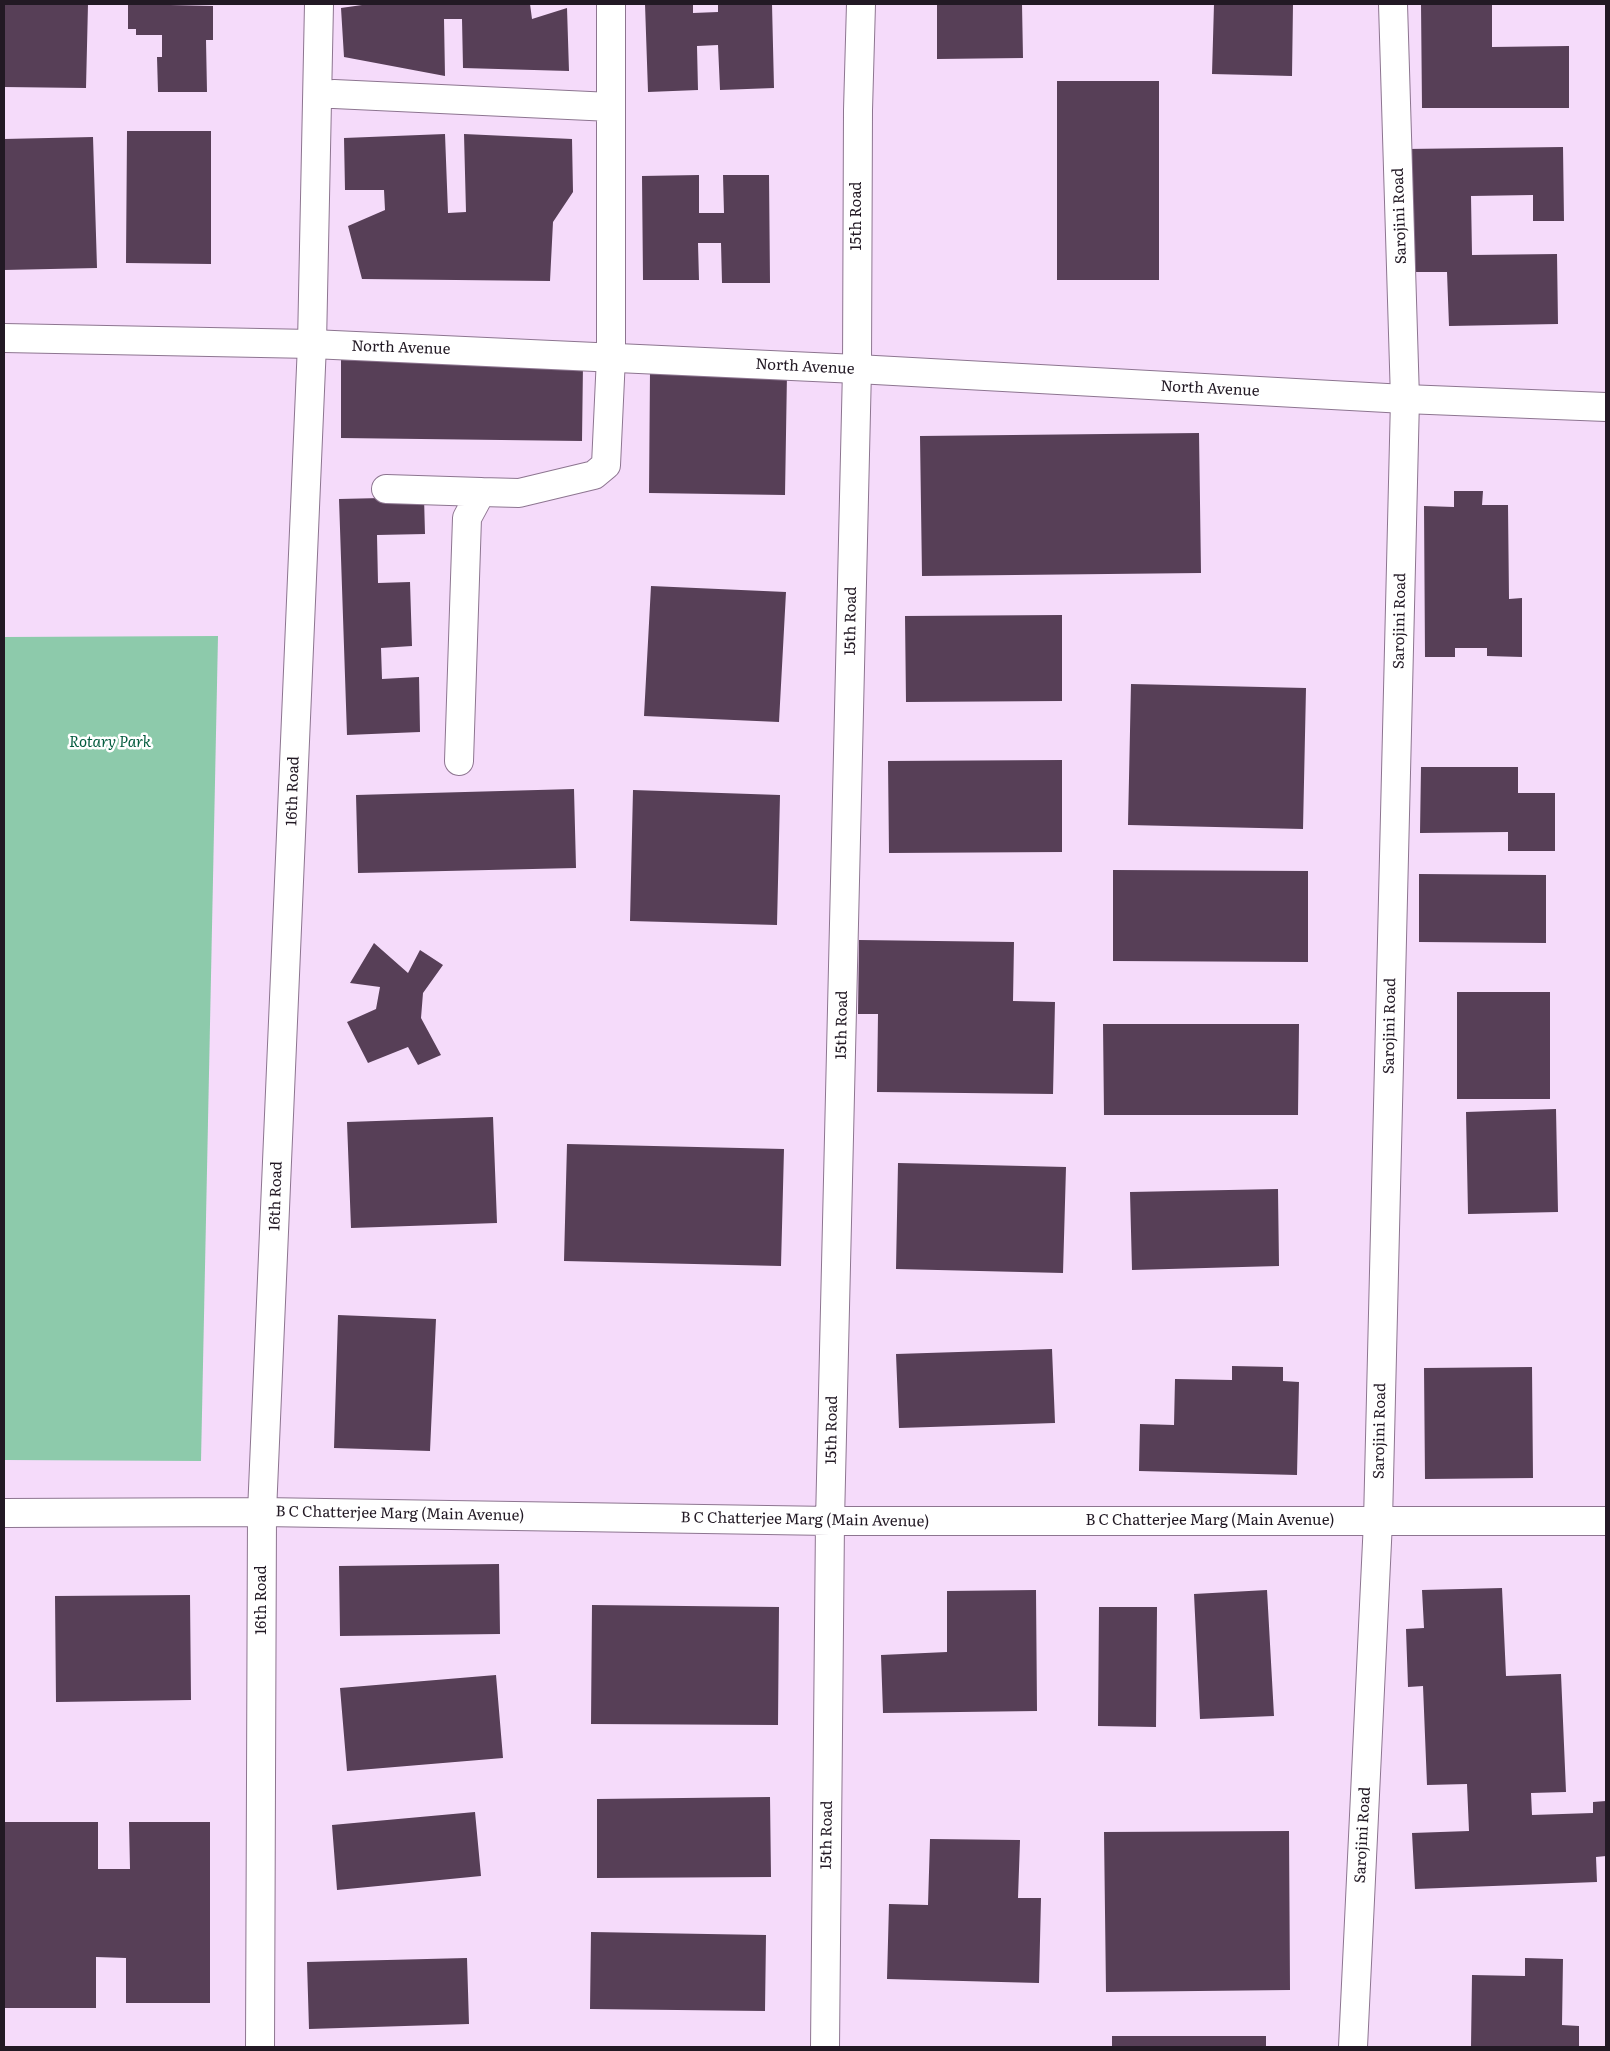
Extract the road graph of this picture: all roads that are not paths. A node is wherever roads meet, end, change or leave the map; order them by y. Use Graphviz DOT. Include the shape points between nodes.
graph roads {
  1 [pos="319,4"];
  2 [pos="611,4"];
  3 [pos="861,4"];
  4 [pos="1393,4"];
  5 [pos="334,94"];
  6 [pos="611,107"];
  7 [pos="4,338"];
  8 [pos="312,344"];
  9 [pos="611,358"];
  10 [pos="857,369"];
  11 [pos="1405,399"];
  12 [pos="1606,407"];
  13 [pos="386,489"];
  14 [pos="481,492"];
  15 [pos="459,761"];
  16 [pos="262,1512"];
  17 [pos="4,1513"];
  18 [pos="830,1521"];
  19 [pos="1378,1521"];
  20 [pos="1606,1521"];
  21 [pos="260,2047"];
  22 [pos="825,2047"];
  23 [pos="1353,2047"];
  1 -- 8 [label="street, 16th Road"];
  2 -- 6 [label="street"];
  3 -- 10 [label="street, 15th Road"];
  4 -- 11 [label="street, Sarojini Road"];
  5 -- 6 [label="street"];
  6 -- 9 [label="street"];
  7 -- 8 [label="street, North Avenue"];
  8 -- 9 [label="street, North Avenue"];
  8 -- 16 [label="street, 16th Road"];
  9 -- 10 [label="street, North Avenue"];
  9 -- 14 [label="street" via="606,465 594,475 519,493"];
  10 -- 11 [label="street, North Avenue"];
  10 -- 18 [label="street, 15th Road"];
  11 -- 12 [label="street, North Avenue"];
  11 -- 19 [label="street, Sarojini Road"];
  13 -- 14 [label="street"];
  14 -- 15 [label="street" via="467,518"];
  16 -- 17 [label="street, B C Chatterjee Marg (Main Avenue)"];
  16 -- 18 [label="street, B C Chatterjee Marg (Main Avenue)"];
  16 -- 21 [label="street, 16th Road"];
  18 -- 19 [label="street, B C Chatterjee Marg (Main Avenue)"];
  18 -- 22 [label="street, 15th Road"];
  19 -- 20 [label="street, B C Chatterjee Marg (Main Avenue)"];
  19 -- 23 [label="street, Sarojini Road"];
}
